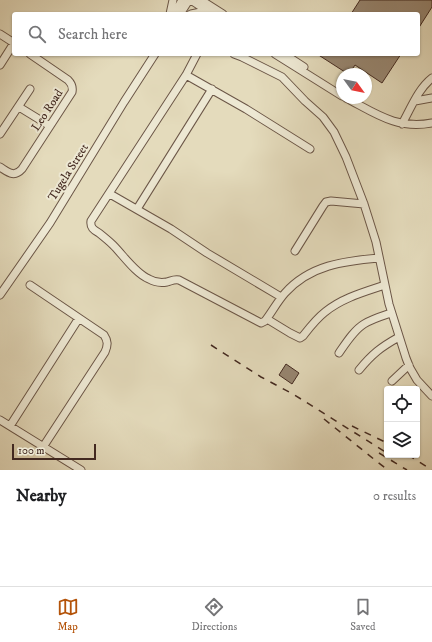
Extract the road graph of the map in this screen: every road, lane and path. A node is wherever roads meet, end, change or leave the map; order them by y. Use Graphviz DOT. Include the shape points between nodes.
graph roads {
  1 [pos="173,0"];
  2 [pos="182,0"];
  3 [pos="190,0"];
  4 [pos="201,0"];
  5 [pos="208,0"];
  6 [pos="170,12"];
  7 [pos="175,12"];
  8 [pos="181,12"];
  9 [pos="201,12"];
  10 [pos="213,12"];
  11 [pos="0,34"];
  12 [pos="12,42"];
  13 [pos="12,46"];
  14 [pos="33,56"];
  15 [pos="148,56"];
  16 [pos="154,56"];
  17 [pos="196,56"];
  18 [pos="239,56"];
  19 [pos="278,56"];
  20 [pos="287,56"];
  21 [pos="0,65"];
  22 [pos="186,75"];
  23 [pos="432,78"];
  24 [pos="336,87"];
  25 [pos="30,89"];
  26 [pos="212,90"];
  27 [pos="336,92"];
  28 [pos="432,98"];
  29 [pos="415,101"];
  30 [pos="124,102"];
  31 [pos="360,105"];
  32 [pos="19,107"];
  33 [pos="432,123"];
  34 [pos="402,124"];
  35 [pos="50,126"];
  36 [pos="0,134"];
  37 [pos="310,149"];
  38 [pos="0,167"];
  39 [pos="110,194"];
  40 [pos="364,204"];
  41 [pos="137,209"];
  42 [pos="295,251"];
  43 [pos="379,258"];
  44 [pos="30,285"];
  45 [pos="385,285"];
  46 [pos="0,295"];
  47 [pos="281,297"];
  48 [pos="391,313"];
  49 [pos="79,318"];
  50 [pos="267,318"];
  51 [pos="399,337"];
  52 [pos="339,353"];
  53 [pos="409,365"];
  54 [pos="360,370"];
  55 [pos="392,381"];
  56 [pos="432,396"];
  57 [pos="0,420"];
  58 [pos="10,426"];
  59 [pos="43,447"];
  60 [pos="81,470"];
  1 -- 6 [label="street"];
  2 -- 7 [label="street"];
  3 -- 8 [label="street"];
  3 -- 10 [label="street"];
  4 -- 10 [label="street"];
  5 -- 10 [label="street"];
  9 -- 10 [label="street"];
  11 -- 12 [label="street"];
  13 -- 21 [label="street"];
  14 -- 35 [label="street, Leo Road" via="68,80 73,88"];
  15 -- 30 [label="street, Tugela Street"];
  16 -- 30 [label="street, Tugela Street"];
  17 -- 22 [label="street"];
  18 -- 40 [label="street" via="282,77 323,117 346,156"];
  19 -- 27 [label="street"];
  20 -- 24 [label="street"];
  22 -- 26 [label="street"];
  22 -- 39 [label="street"];
  23 -- 29 [label="street" via="424,85"];
  25 -- 32 [label="street"];
  26 -- 37 [label="street"];
  26 -- 41 [label="street"];
  28 -- 29 [label="street"];
  29 -- 34 [label="street"];
  30 -- 46 [label="street, Tugela Street" via="50,223"];
  31 -- 34 [label="street" via="374,114"];
  32 -- 35 [label="street"];
  32 -- 36 [label="street"];
  33 -- 34 [label="street"];
  35 -- 38 [label="street, Leo Road" via="18,173 14,174"];
  39 -- 41 [label="street"];
  39 -- 50 [label="street" via="91,222 92,228 109,241 143,276 158,282 179,280 258,322 264,322"];
  40 -- 42 [label="street" via="326,202"];
  40 -- 43 [label="street"];
  41 -- 47 [label="street"];
  43 -- 45 [label="street"];
  43 -- 47 [label="street" via="351,260 319,269 300,280"];
  44 -- 49 [label="street"];
  45 -- 48 [label="street"];
  45 -- 50 [label="street" via="331,307 300,338"];
  47 -- 50 [label="street"];
  48 -- 51 [label="street"];
  48 -- 52 [label="street" via="361,326"];
  49 -- 58 [label="street"];
  49 -- 59 [label="street" via="104,335 107,346"];
  51 -- 53 [label="street"];
  51 -- 54 [label="street" via="378,350"];
  53 -- 55 [label="street"];
  53 -- 56 [label="street"];
  57 -- 58 [label="street"];
  58 -- 59 [label="street"];
  59 -- 60 [label="street"];
}
